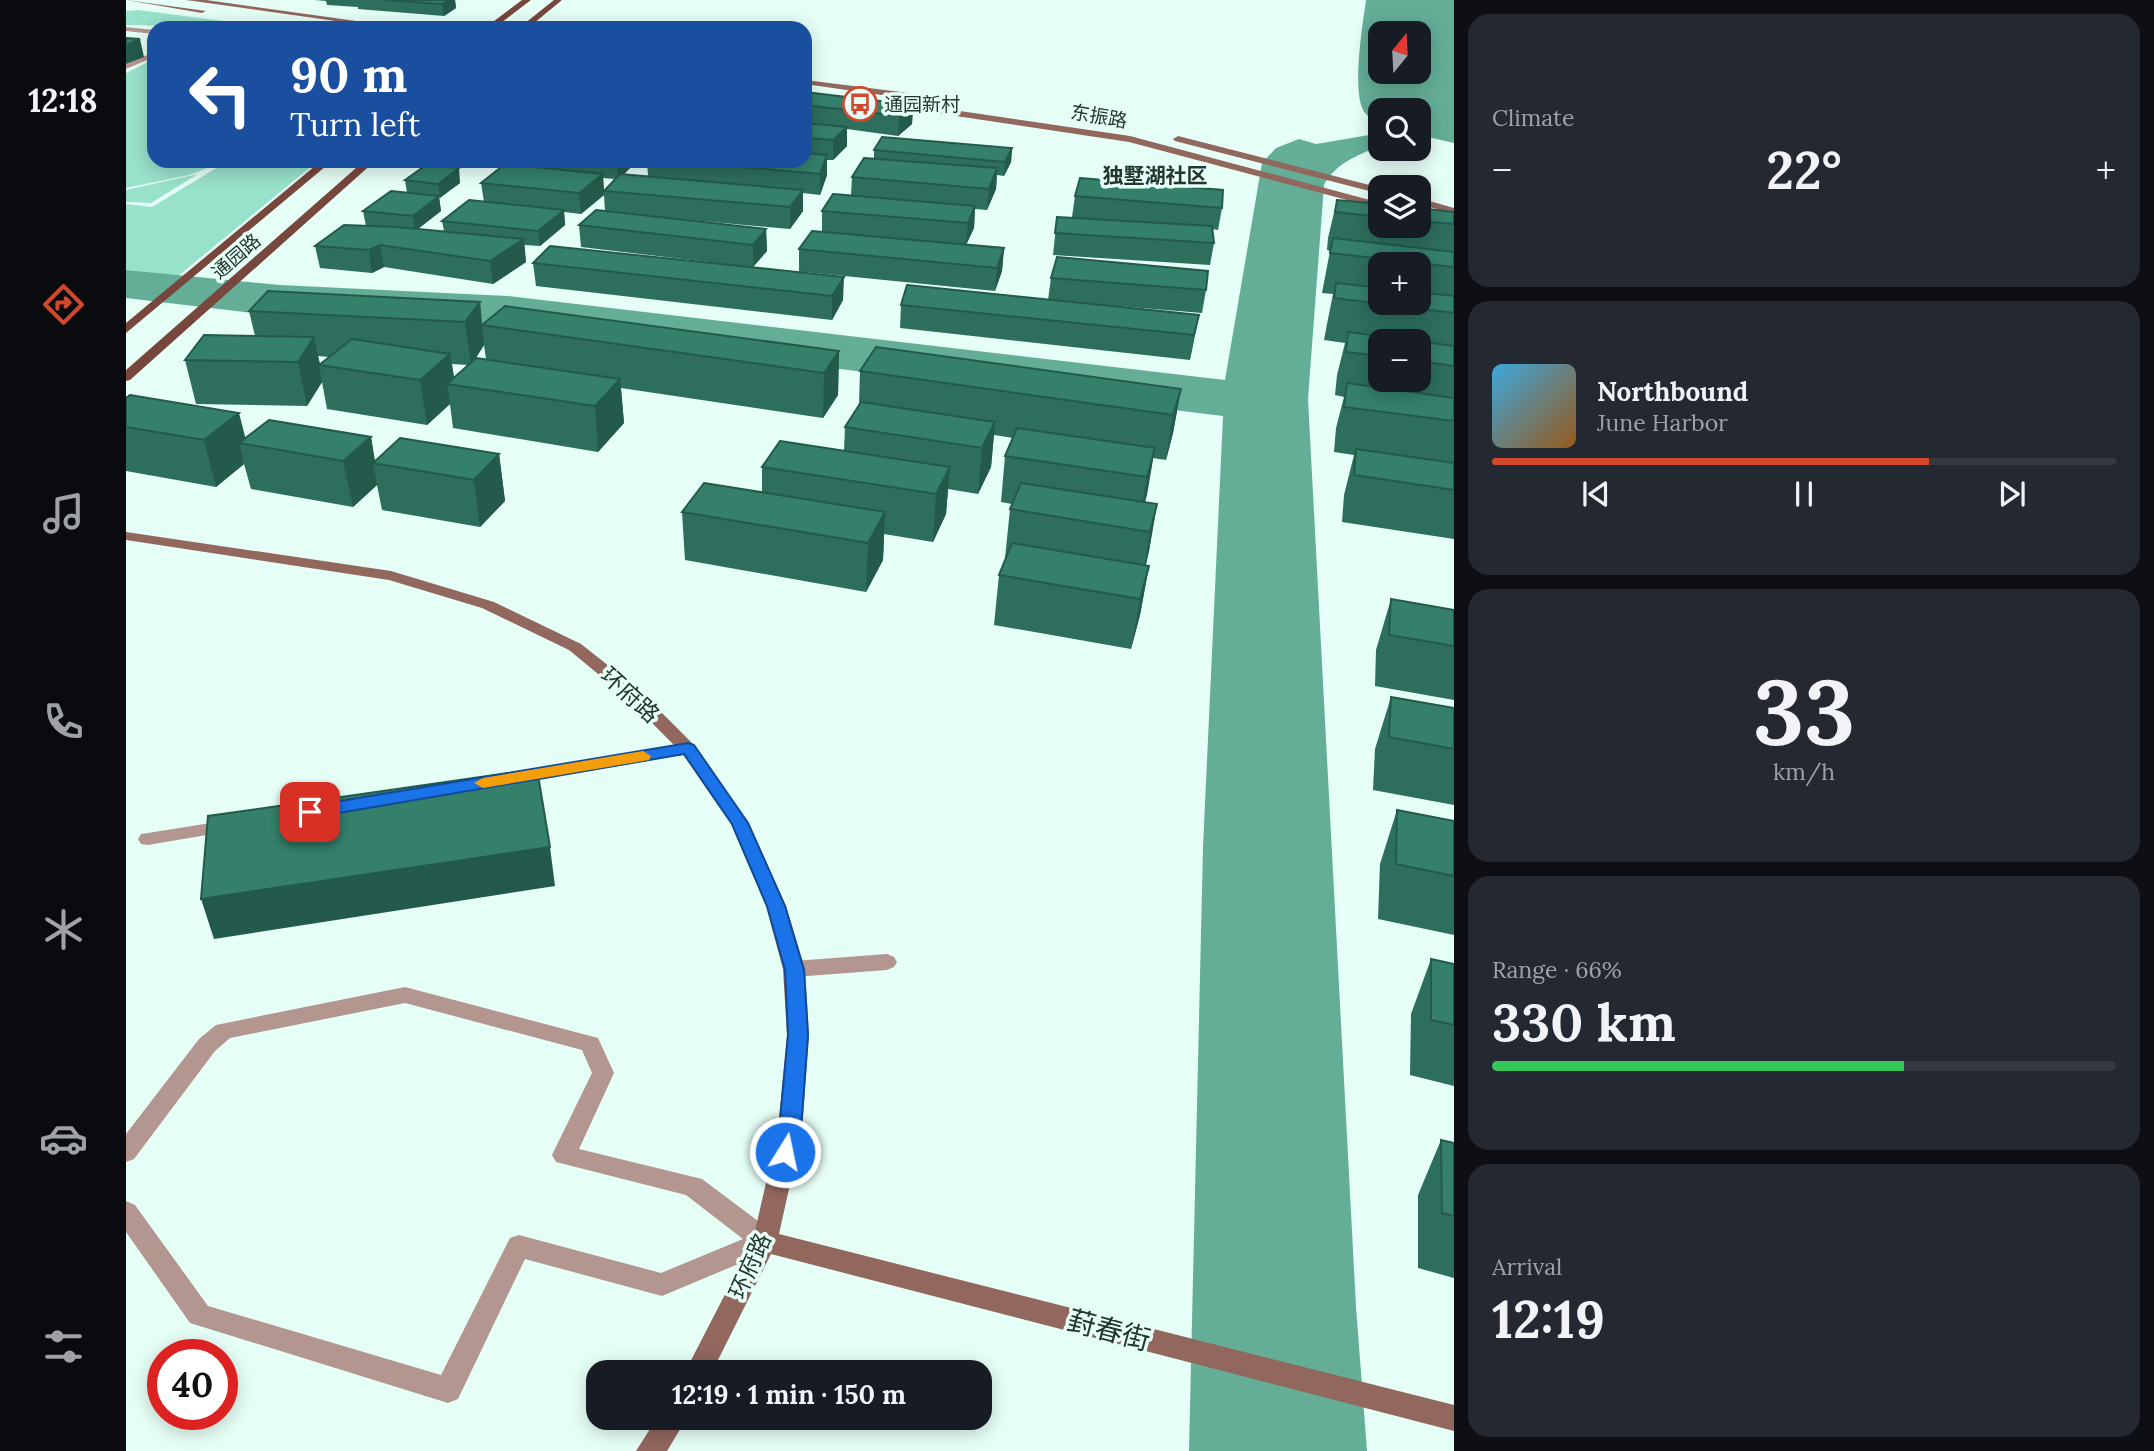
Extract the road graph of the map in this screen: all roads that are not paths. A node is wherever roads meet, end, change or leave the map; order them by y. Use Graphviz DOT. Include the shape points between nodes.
graph roads {
  1 [pos="190,0"];
  2 [pos="527,0"];
  3 [pos="558,0"];
  4 [pos="126,1"];
  5 [pos="278,21"];
  6 [pos="349,21"];
  7 [pos="498,21"];
  8 [pos="532,21"];
  9 [pos="126,29"];
  10 [pos="147,31"];
  11 [pos="147,57"];
  12 [pos="126,67"];
  13 [pos="812,83"];
  14 [pos="812,93"];
  15 [pos="925,98"];
  16 [pos="1093,122"];
  17 [pos="1156,135"];
  18 [pos="1166,136"];
  19 [pos="319,168"];
  20 [pos="362,168"];
  21 [pos="1368,188"];
  22 [pos="1368,202"];
  23 [pos="1431,204"];
  24 [pos="1454,211"];
  25 [pos="126,329"];
  26 [pos="126,377"];
  27 [pos="126,536"];
  28 [pos="688,748"];
  29 [pos="499,780"];
  30 [pos="243,823"];
  31 [pos="148,839"];
  32 [pos="887,962"];
  33 [pos="794,970"];
  34 [pos="126,1152"];
  35 [pos="126,1212"];
  36 [pos="765,1241"];
  37 [pos="704,1360"];
  38 [pos="1443,1415"];
  39 [pos="665,1430"];
  40 [pos="650,1451"];
  1 -- 6 [label="main road"];
  2 -- 7 [label="main road"];
  3 -- 8 [label="main road"];
  4 -- 5 [label="main road"];
  9 -- 10 [label="street"];
  11 -- 12 [label="street"];
  13 -- 15 [label="main road"];
  14 -- 22 [label="main road, 东振路" via="1093,132"];
  16 -- 17 [label="main road, 东振路"];
  18 -- 21 [label="main road"];
  19 -- 25 [label="main road, 通园路"];
  20 -- 26 [label="main road, 通园路"];
  23 -- 24 [label="main road"];
  27 -- 28 [label="main road, 环府路" via="391,576 488,605 575,647 632,693"];
  28 -- 29 [label="street"];
  28 -- 33 [label="main road, 环府路" via="740,823 776,906"];
  30 -- 31 [label="street"];
  32 -- 33 [label="street"];
  33 -- 36 [label="main road, 环府路" via="798,1035 790,1130"];
  34 -- 36 [label="street" via="207,1045 224,1031 405,995 590,1044 603,1073 564,1155 693,1186"];
  35 -- 36 [label="street" via="199,1315 448,1390 519,1246 662,1285"];
  36 -- 37 [label="main road, 环府路"];
  36 -- 38 [label="main road, 葑春街"];
  39 -- 40 [label="main road"];
}
